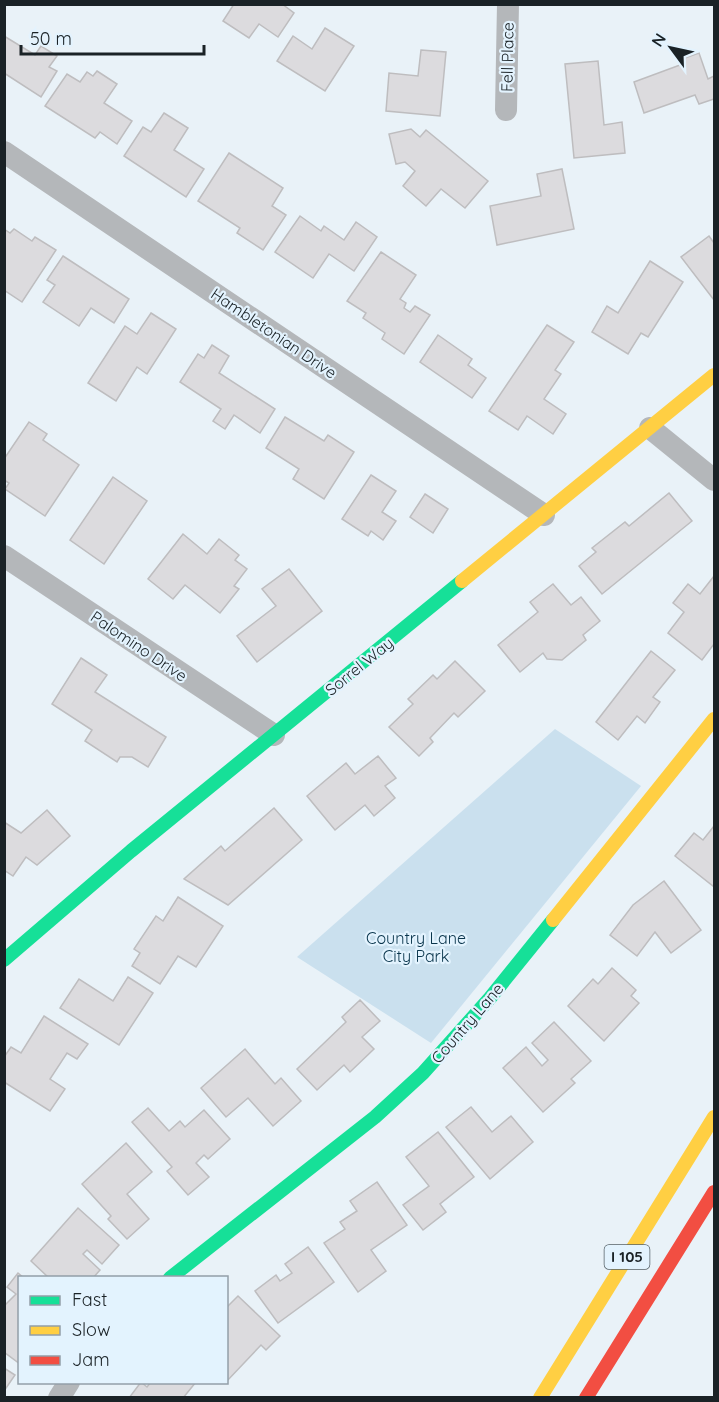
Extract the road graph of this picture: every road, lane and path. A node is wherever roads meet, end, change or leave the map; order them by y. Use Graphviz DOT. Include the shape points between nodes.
graph roads {
  1 [pos="508,4"];
  2 [pos="506,110"];
  3 [pos="4,152"];
  4 [pos="714,375"];
  5 [pos="650,428"];
  6 [pos="714,480"];
  7 [pos="544,515"];
  8 [pos="4,556"];
  9 [pos="714,719"];
  10 [pos="274,735"];
  11 [pos="5,958"];
  12 [pos="714,1118"];
  13 [pos="714,1192"];
  14 [pos="173,1276"];
  15 [pos="68,1384"];
  16 [pos="59,1398"];
  17 [pos="540,1398"];
  18 [pos="586,1398"];
  1 -- 2 [label="street, Fell Place"];
  3 -- 7 [label="street, Hambletonian Drive"];
  4 -- 5 [label="main road, Sorrel Way"];
  5 -- 6 [label="street"];
  5 -- 7 [label="main road, Sorrel Way"];
  7 -- 10 [label="main road, Sorrel Way"];
  8 -- 10 [label="street, Palomino Drive"];
  9 -- 14 [label="main road, Country Lane" via="490,998 423,1073 375,1117"];
  10 -- 11 [label="main road, Sorrel Way"];
  12 -- 17 [label="main road, I 105"];
  13 -- 18 [label="main road, I 105"];
  15 -- 16 [label="street"];
}
